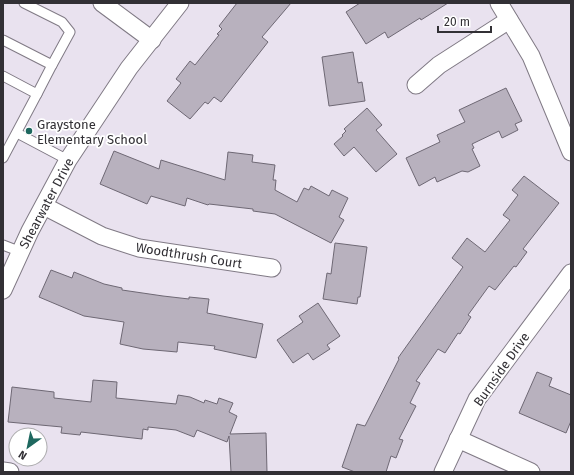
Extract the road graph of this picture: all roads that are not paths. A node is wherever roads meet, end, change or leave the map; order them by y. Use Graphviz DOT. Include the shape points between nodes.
graph roads {
  1 [pos="24,3"];
  2 [pos="102,3"];
  3 [pos="180,3"];
  4 [pos="499,3"];
  5 [pos="510,20"];
  6 [pos="3,40"];
  7 [pos="152,40"];
  8 [pos="52,66"];
  9 [pos="3,76"];
  10 [pos="416,85"];
  11 [pos="37,94"];
  12 [pos="17,133"];
  13 [pos="571,152"];
  14 [pos="3,158"];
  15 [pos="68,160"];
  16 [pos="44,206"];
  17 [pos="3,245"];
  18 [pos="20,252"];
  19 [pos="272,268"];
  20 [pos="571,273"];
  21 [pos="3,290"];
  22 [pos="458,439"];
  23 [pos="3,471"];
  24 [pos="10,472"];
  25 [pos="442,472"];
  26 [pos="531,472"];
  1 -- 8 [label="lane" via="62,22 70,32"];
  2 -- 7 [label="street"];
  3 -- 7 [label="street, Shearwater Drive"];
  4 -- 5 [label="street"];
  5 -- 10 [label="street" via="439,65"];
  5 -- 13 [label="street" via="531,56"];
  6 -- 8 [label="lane"];
  7 -- 15 [label="street, Shearwater Drive" via="129,68"];
  8 -- 11 [label="lane"];
  9 -- 11 [label="lane"];
  11 -- 12 [label="lane"];
  12 -- 14 [label="lane"];
  12 -- 15 [label="lane"];
  15 -- 16 [label="street, Shearwater Drive"];
  16 -- 18 [label="street, Shearwater Drive"];
  16 -- 19 [label="street, Woodthrush Court" via="102,236 138,248"];
  17 -- 18 [label="lane"];
  18 -- 21 [label="street, Shearwater Drive"];
  20 -- 22 [label="street, Burnside Drive" via="477,399"];
  22 -- 25 [label="street, Burnside Drive"];
  22 -- 26 [label="street"];
  23 -- 24 [label="street"];
}
